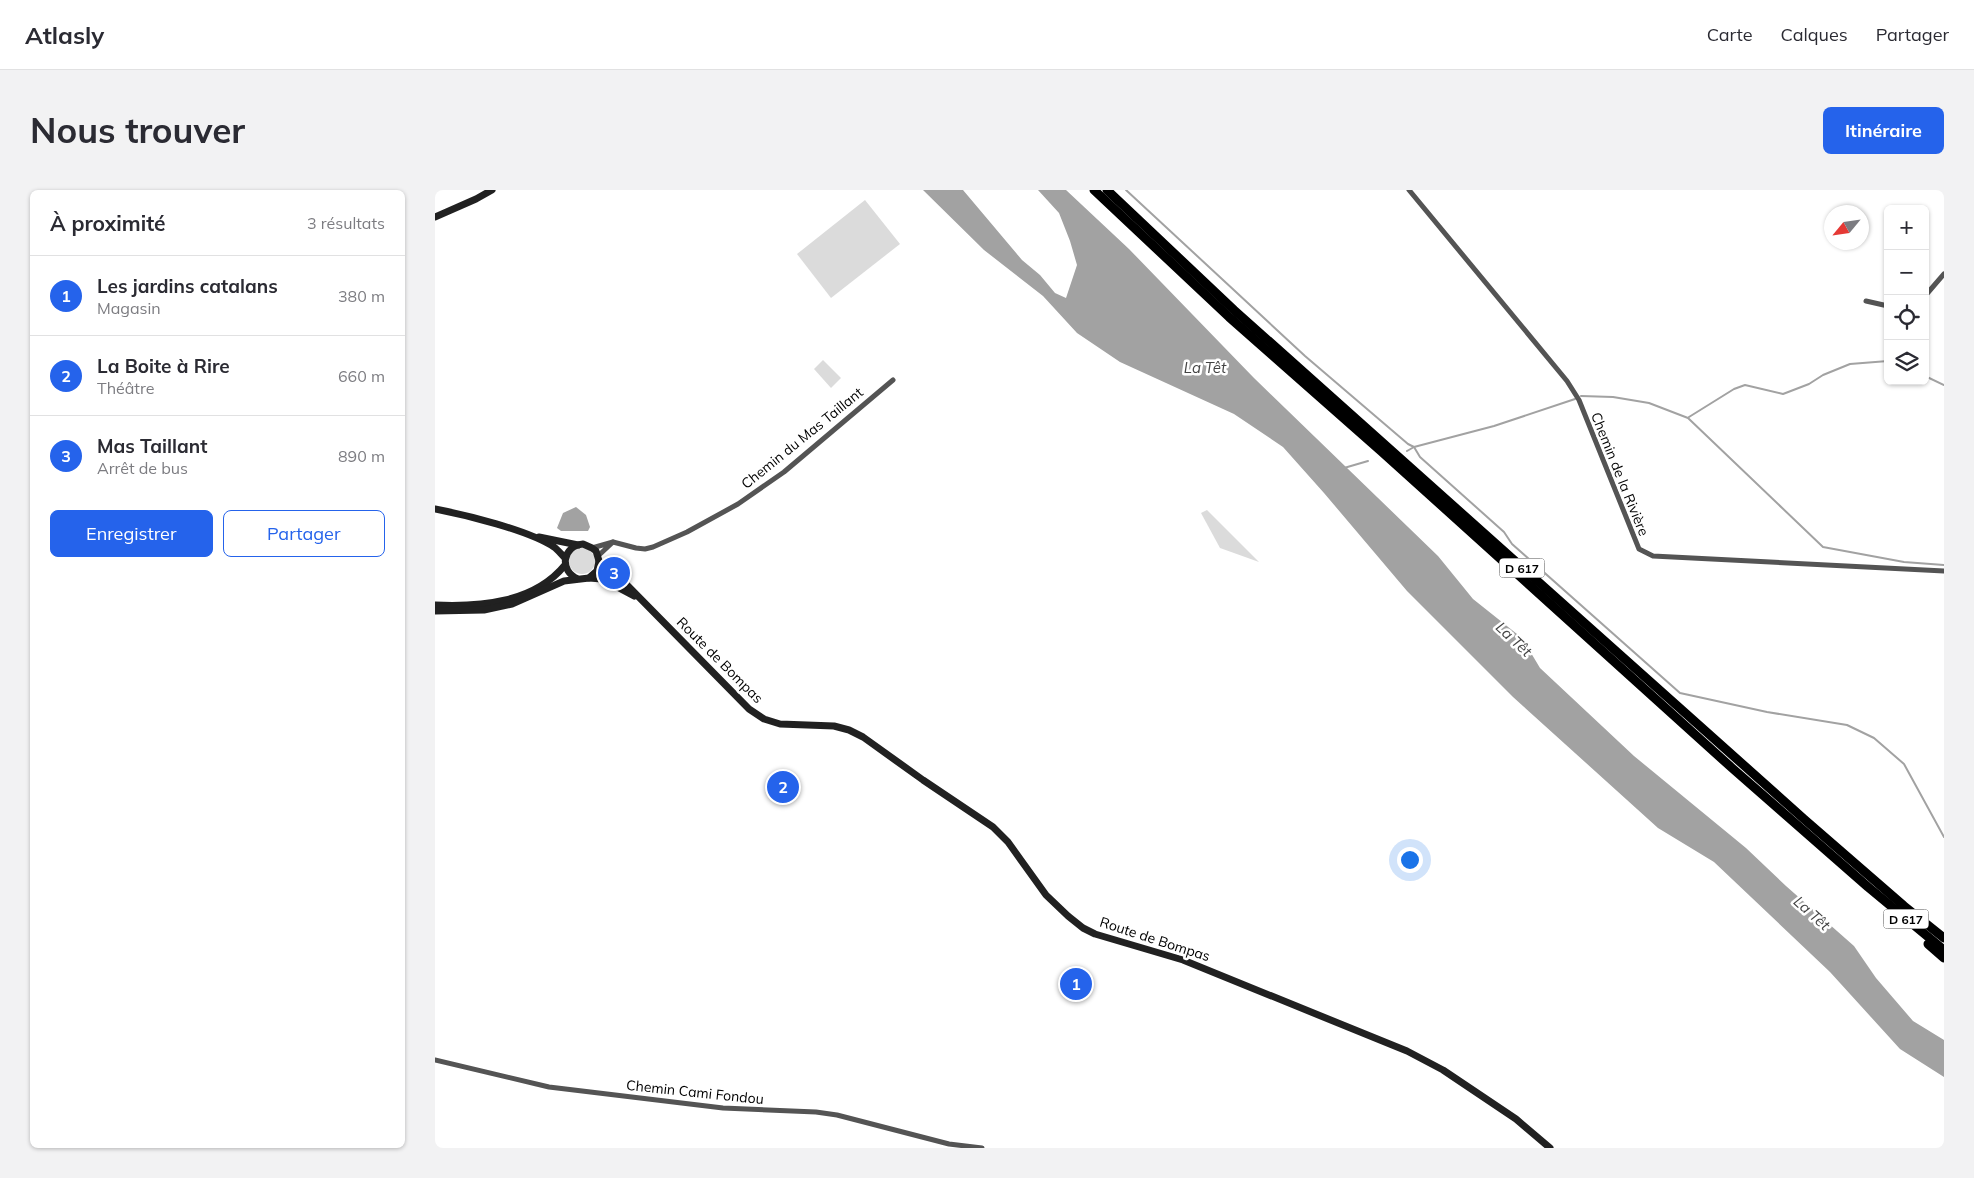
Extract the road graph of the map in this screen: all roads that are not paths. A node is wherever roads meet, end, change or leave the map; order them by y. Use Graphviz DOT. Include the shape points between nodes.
graph roads {
  1 [pos="492,190"];
  2 [pos="1094,190"];
  3 [pos="1107,190"];
  4 [pos="1409,190"];
  5 [pos="435,217"];
  6 [pos="1944,274"];
  7 [pos="1926,295"];
  8 [pos="1867,302"];
  9 [pos="1884,305"];
  10 [pos="893,380"];
  11 [pos="435,509"];
  12 [pos="534,537"];
  13 [pos="613,542"];
  14 [pos="578,545"];
  15 [pos="592,548"];
  16 [pos="599,558"];
  17 [pos="565,561"];
  18 [pos="1944,571"];
  19 [pos="589,578"];
  20 [pos="578,579"];
  21 [pos="435,605"];
  22 [pos="649,607"];
  23 [pos="435,611"];
  24 [pos="1868,887"];
  25 [pos="1944,938"];
  26 [pos="1944,950"];
  27 [pos="1944,958"];
  28 [pos="435,1060"];
  29 [pos="982,1148"];
  30 [pos="1550,1148"];
  1 -- 5 [label="main road"];
  2 -- 24 [label="highway, D 617" via="1229,317"];
  3 -- 25 [label="highway, D 617" via="1277,348 1804,819"];
  4 -- 18 [label="street, Chemin de la Rivière" via="1567,381 1579,400 1642,552 1653,556"];
  6 -- 7 [label="street"];
  8 -- 9 [label="street"];
  10 -- 13 [label="street, Chemin du Mas Taillant" via="784,472 738,504 653,547 636,548"];
  11 -- 12 [label="main road"];
  12 -- 14 [label="main road"];
  12 -- 17 [label="main road" via="554,547"];
  13 -- 15 [label="street"];
  13 -- 16 [label="street"];
  14 -- 15 [label="main road"];
  14 -- 17 [label="main road" via="570,549"];
  15 -- 16 [label="main road"];
  16 -- 19 [label="main road" via="597,571"];
  16 -- 22 [label="main road" via="608,574 627,585"];
  17 -- 20 [label="main road" via="570,574"];
  17 -- 21 [label="main road" via="545,584 513,598 479,605"];
  19 -- 20 [label="main road"];
  19 -- 22 [label="main road" via="615,584"];
  20 -- 23 [label="main road" via="564,581 512,604 484,610"];
  22 -- 30 [label="main road, Route de Bompas" via="749,709 764,719 780,724 834,726 849,730 993,827 1046,894 1083,928 1183,960 1407,1051 1443,1070 1516,1119"];
  24 -- 26 [label="highway, D 617"];
  24 -- 27 [label="highway"];
  28 -- 29 [label="street, Chemin Cami Fondou" via="549,1087 723,1108 837,1115 949,1144"];
}
